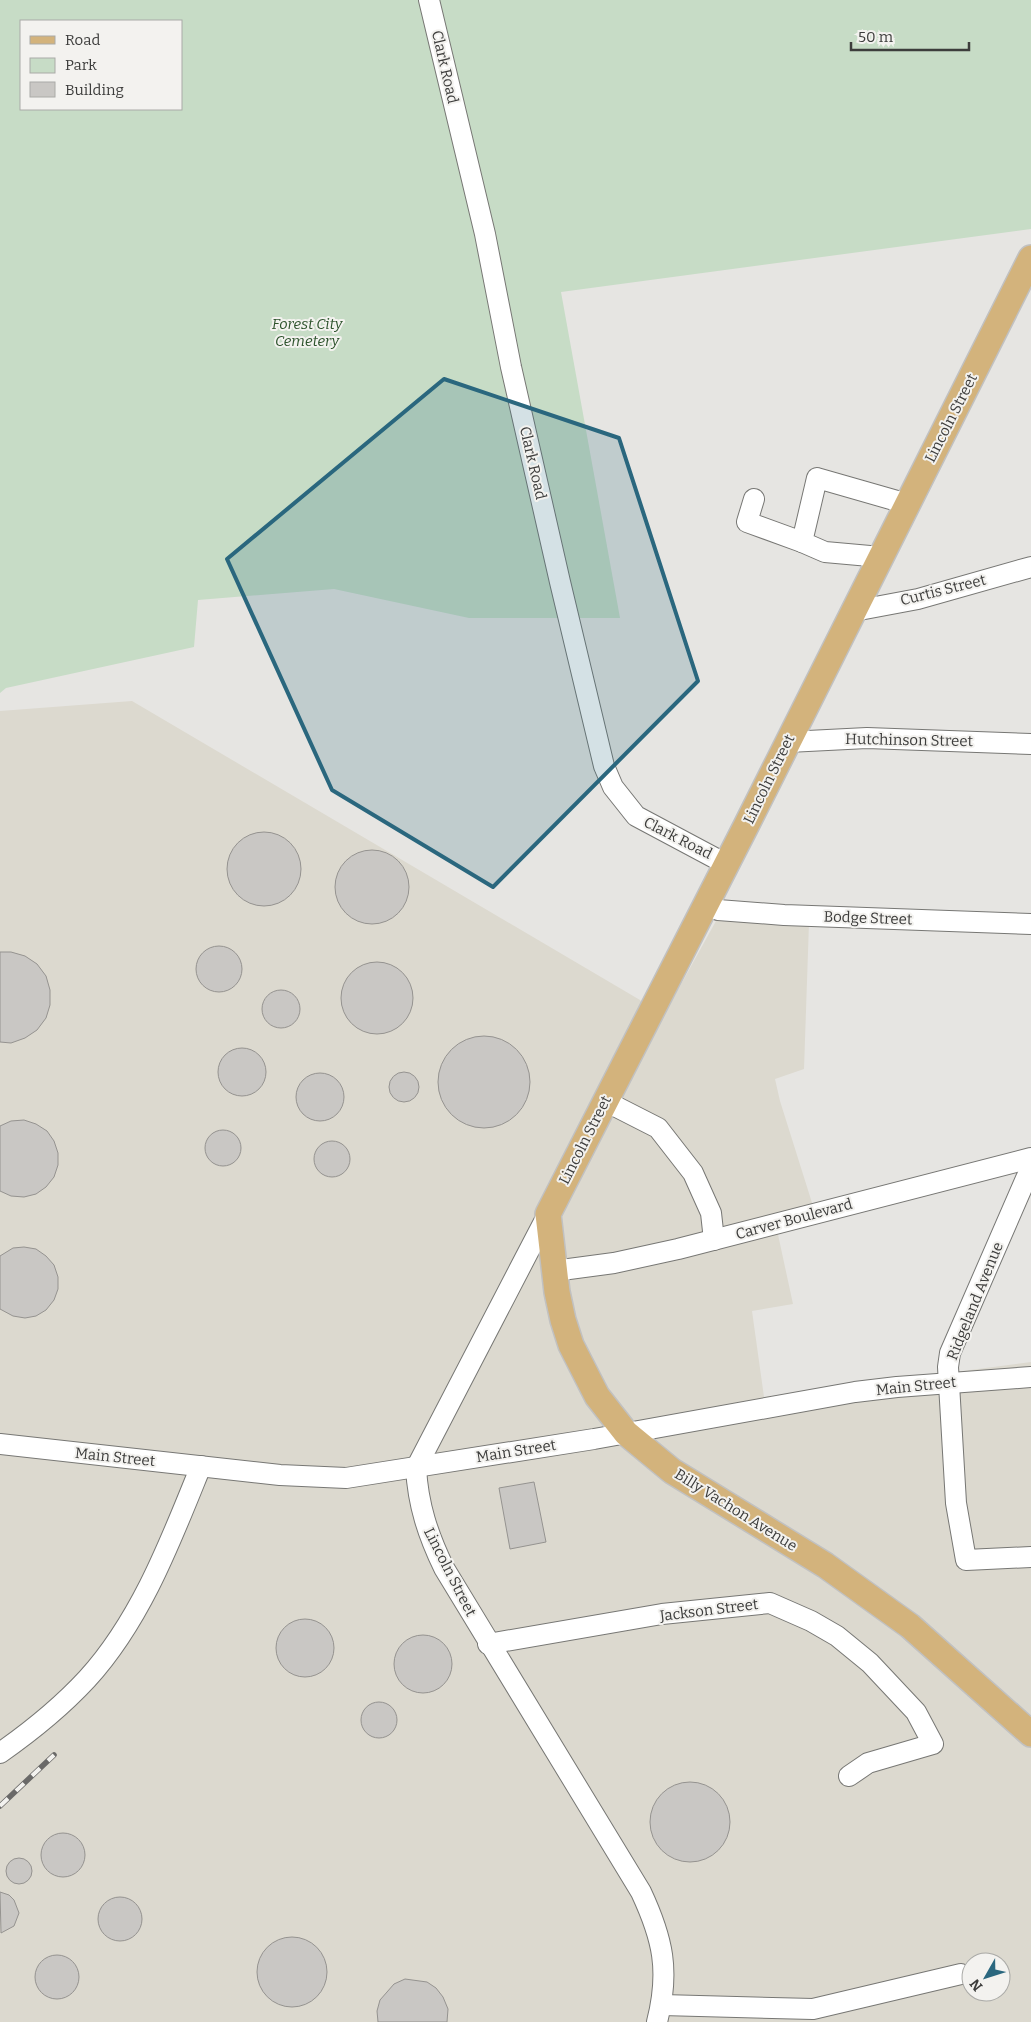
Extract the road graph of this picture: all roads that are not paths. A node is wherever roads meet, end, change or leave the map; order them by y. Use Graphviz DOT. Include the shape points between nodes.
graph roads {
  1 [pos="429,0"];
  2 [pos="1031,258"];
  3 [pos="1023,290"];
  4 [pos="754,499"];
  5 [pos="908,504"];
  6 [pos="802,542"];
  7 [pos="881,557"];
  8 [pos="1031,567"];
  9 [pos="854,611"];
  10 [pos="788,742"];
  11 [pos="1031,744"];
  12 [pos="726,864"];
  13 [pos="705,904"];
  14 [pos="1031,924"];
  15 [pos="605,1101"];
  16 [pos="1031,1158"];
  17 [pos="1031,1167"];
  18 [pos="548,1214"];
  19 [pos="714,1240"];
  20 [pos="554,1271"];
  21 [pos="1031,1377"];
  22 [pos="948,1382"];
  23 [pos="626,1433"];
  24 [pos="0,1444"];
  25 [pos="201,1466"];
  26 [pos="416,1468"];
  27 [pos="1031,1557"];
  28 [pos="488,1644"];
  29 [pos="1031,1734"];
  30 [pos="0,1753"];
  31 [pos="850,1776"];
  32 [pos="961,1974"];
  33 [pos="660,2013"];
  1 -- 12 [label="street, Clark Road" via="604,766 613,787 636,816"];
  2 -- 3 [label="main road, Lincoln Street"];
  3 -- 5 [label="main road, Lincoln Street"];
  4 -- 6 [label="street" via="747,522"];
  5 -- 6 [label="street" via="817,478"];
  5 -- 7 [label="main road, Lincoln Street"];
  6 -- 7 [label="street" via="825,552"];
  7 -- 9 [label="main road, Lincoln Street"];
  8 -- 9 [label="street, Curtis Street" via="918,599"];
  9 -- 10 [label="main road, Lincoln Street"];
  10 -- 11 [label="street, Hutchinson Street" via="867,738"];
  10 -- 12 [label="main road, Lincoln Street"];
  12 -- 13 [label="main road, Lincoln Street"];
  13 -- 14 [label="street, Bodge Street" via="718,910 784,915"];
  13 -- 15 [label="main road, Lincoln Street"];
  15 -- 18 [label="main road, Lincoln Street"];
  15 -- 19 [label="street" via="658,1128 693,1173 711,1213"];
  16 -- 19 [label="street, Carver Boulevard"];
  17 -- 22 [label="street, Ridgeland Avenue" via="950,1353"];
  18 -- 20 [label="main road, Billy Vachon Avenue"];
  18 -- 26 [label="street, Lincoln Street"];
  19 -- 20 [label="street, Carver Boulevard" via="614,1263"];
  20 -- 23 [label="main road, Billy Vachon Avenue" via="571,1345 597,1396"];
  21 -- 22 [label="street, Main Street"];
  22 -- 23 [label="street, Main Street" via="847,1394"];
  22 -- 27 [label="street, Ridgeland Avenue" via="956,1503 966,1560"];
  23 -- 26 [label="street, Main Street"];
  23 -- 29 [label="main road, Billy Vachon Avenue" via="672,1471 825,1565 910,1626"];
  24 -- 25 [label="street, Main Street"];
  25 -- 26 [label="street, Main Street" via="324,1479"];
  25 -- 30 [label="street" via="145,1593 116,1640 87,1679"];
  26 -- 28 [label="street, Lincoln Street" via="422,1513 430,1539"];
  28 -- 31 [label="street, Jackson Street" via="662,1614 770,1603 831,1632 870,1663 916,1712 933,1744 868,1763"];
  28 -- 33 [label="street, Lincoln Street" via="641,1892 653,1917 665,1961"];
  32 -- 33 [label="street" via="814,2009"];
}
